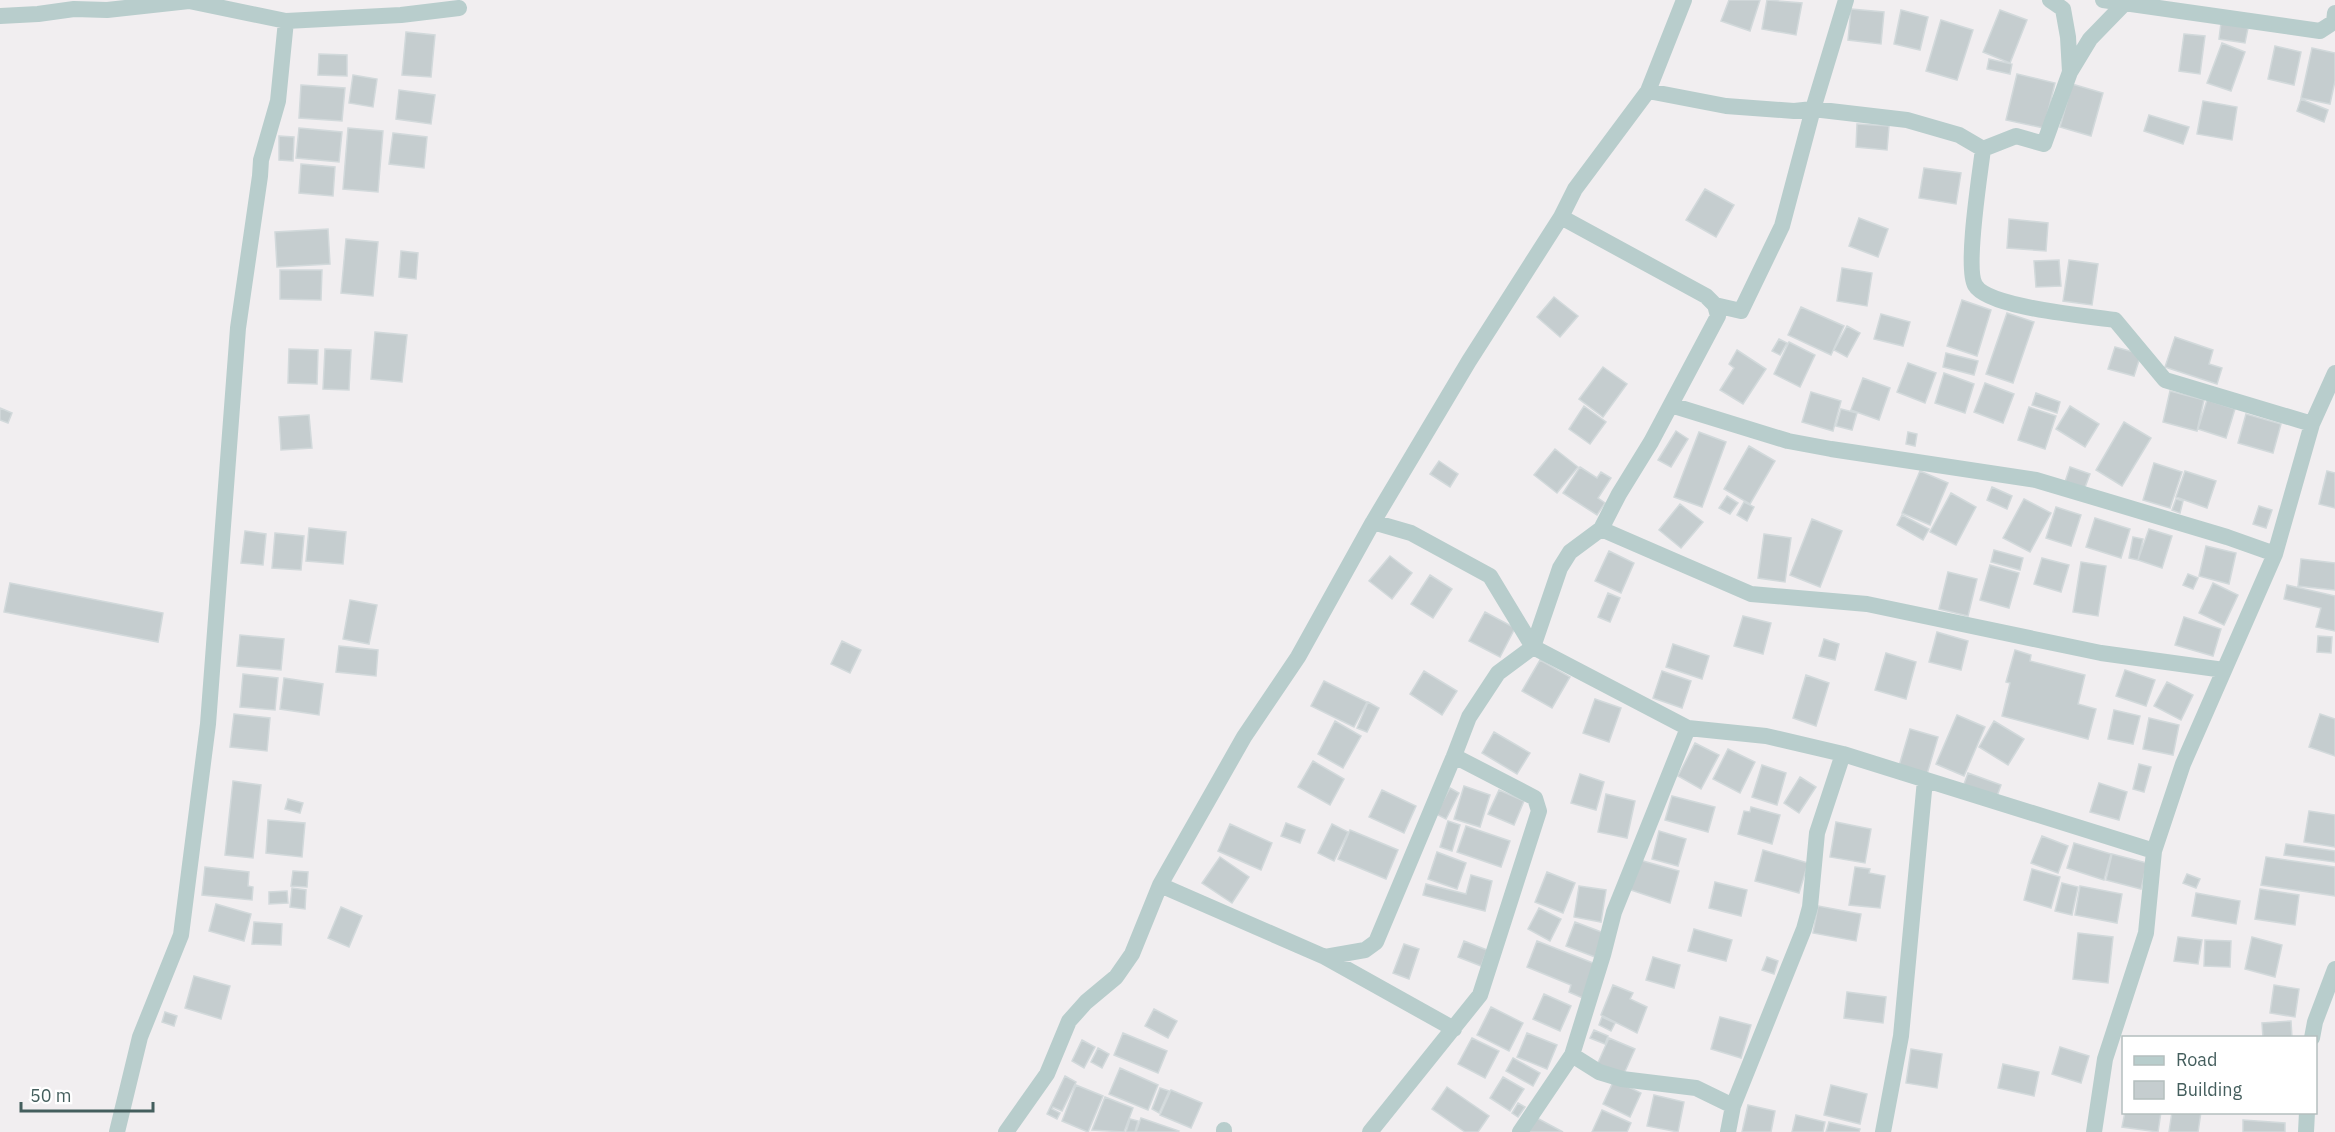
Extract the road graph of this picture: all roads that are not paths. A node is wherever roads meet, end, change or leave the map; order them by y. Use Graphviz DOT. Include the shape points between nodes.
graph roads {
  1 [pos="189,0"];
  2 [pos="1684,0"];
  3 [pos="1846,0"];
  4 [pos="2050,0"];
  5 [pos="2103,0"];
  6 [pos="2125,3"];
  7 [pos="459,8"];
  8 [pos="2335,13"];
  9 [pos="0,16"];
  10 [pos="286,21"];
  11 [pos="2070,72"];
  12 [pos="1648,91"];
  13 [pos="1813,109"];
  14 [pos="1983,149"];
  15 [pos="1561,217"];
  16 [pos="1715,305"];
  17 [pos="2335,373"];
  18 [pos="1671,405"];
  19 [pos="2312,424"];
  20 [pos="1372,522"];
  21 [pos="1601,529"];
  22 [pos="2275,554"];
  23 [pos="1533,647"];
  24 [pos="2224,670"];
  25 [pos="1688,728"];
  26 [pos="1843,754"];
  27 [pos="1454,756"];
  28 [pos="1925,780"];
  29 [pos="2154,851"];
  30 [pos="1160,885"];
  31 [pos="1325,957"];
  32 [pos="2335,969"];
  33 [pos="1454,1029"];
  34 [pos="2312,1036"];
  35 [pos="1572,1055"];
  36 [pos="1733,1107"];
  37 [pos="2307,1114"];
  38 [pos="117,1132"];
  39 [pos="1006,1132"];
  40 [pos="1370,1132"];
  41 [pos="1520,1132"];
  42 [pos="1728,1132"];
  43 [pos="1883,1132"];
  44 [pos="2094,1132"];
  45 [pos="2306,1132"];
  1 -- 9 [label="street" via="107,10"];
  1 -- 10 [label="street"];
  2 -- 12 [label="street"];
  3 -- 13 [label="street"];
  4 -- 11 [label="street" via="2063,9"];
  5 -- 6 [label="street"];
  6 -- 8 [label="street" via="2320,31 2334,22"];
  6 -- 11 [label="street" via="2090,39"];
  7 -- 10 [label="street"];
  10 -- 38 [label="street" via="278,101 261,160 238,328 208,724 181,935 140,1037"];
  11 -- 14 [label="street" via="2044,144 2016,136"];
  12 -- 13 [label="street" via="1726,106"];
  12 -- 15 [label="street" via="1575,189"];
  13 -- 14 [label="street" via="1907,120 1959,135"];
  13 -- 16 [label="street" via="1782,226 1741,311"];
  14 -- 19 [label="street" via="1972,264 1974,284 1984,295 2011,304 2115,320 2165,380"];
  15 -- 16 [label="street" via="1706,296"];
  15 -- 20 [label="street"];
  16 -- 18 [label="street" via="1718,316"];
  17 -- 19 [label="street"];
  18 -- 21 [label="street"];
  18 -- 22 [label="street" via="1798,443 2036,480"];
  19 -- 22 [label="street"];
  20 -- 23 [label="street" via="1411,532 1490,576"];
  20 -- 30 [label="street" via="1298,657 1244,736"];
  21 -- 23 [label="street" via="1570,552 1560,568"];
  21 -- 24 [label="street" via="1752,594 1867,604 2101,653"];
  22 -- 24 [label="street"];
  23 -- 25 [label="street"];
  23 -- 27 [label="street" via="1498,673 1469,717"];
  24 -- 29 [label="street" via="2183,764"];
  25 -- 26 [label="street" via="1766,736"];
  25 -- 35 [label="street" via="1614,912"];
  26 -- 28 [label="street"];
  26 -- 36 [label="street" via="1816,833 1810,907 1804,929"];
  27 -- 31 [label="street" via="1376,942 1365,950"];
  27 -- 33 [label="street" via="1536,798 1539,811 1480,995"];
  28 -- 29 [label="street"];
  28 -- 43 [label="street" via="1901,1036"];
  29 -- 44 [label="street" via="2146,933 2105,1059"];
  30 -- 31 [label="street"];
  30 -- 39 [label="street" via="1132,954 1116,977 1069,1021 1047,1074"];
  31 -- 33 [label="street"];
  32 -- 34 [label="street"];
  33 -- 40 [label="street"];
  35 -- 36 [label="street" via="1599,1072 1622,1079 1696,1088"];
  35 -- 41 [label="street"];
  36 -- 42 [label="street"];
  37 -- 45 [label="street"];
}
